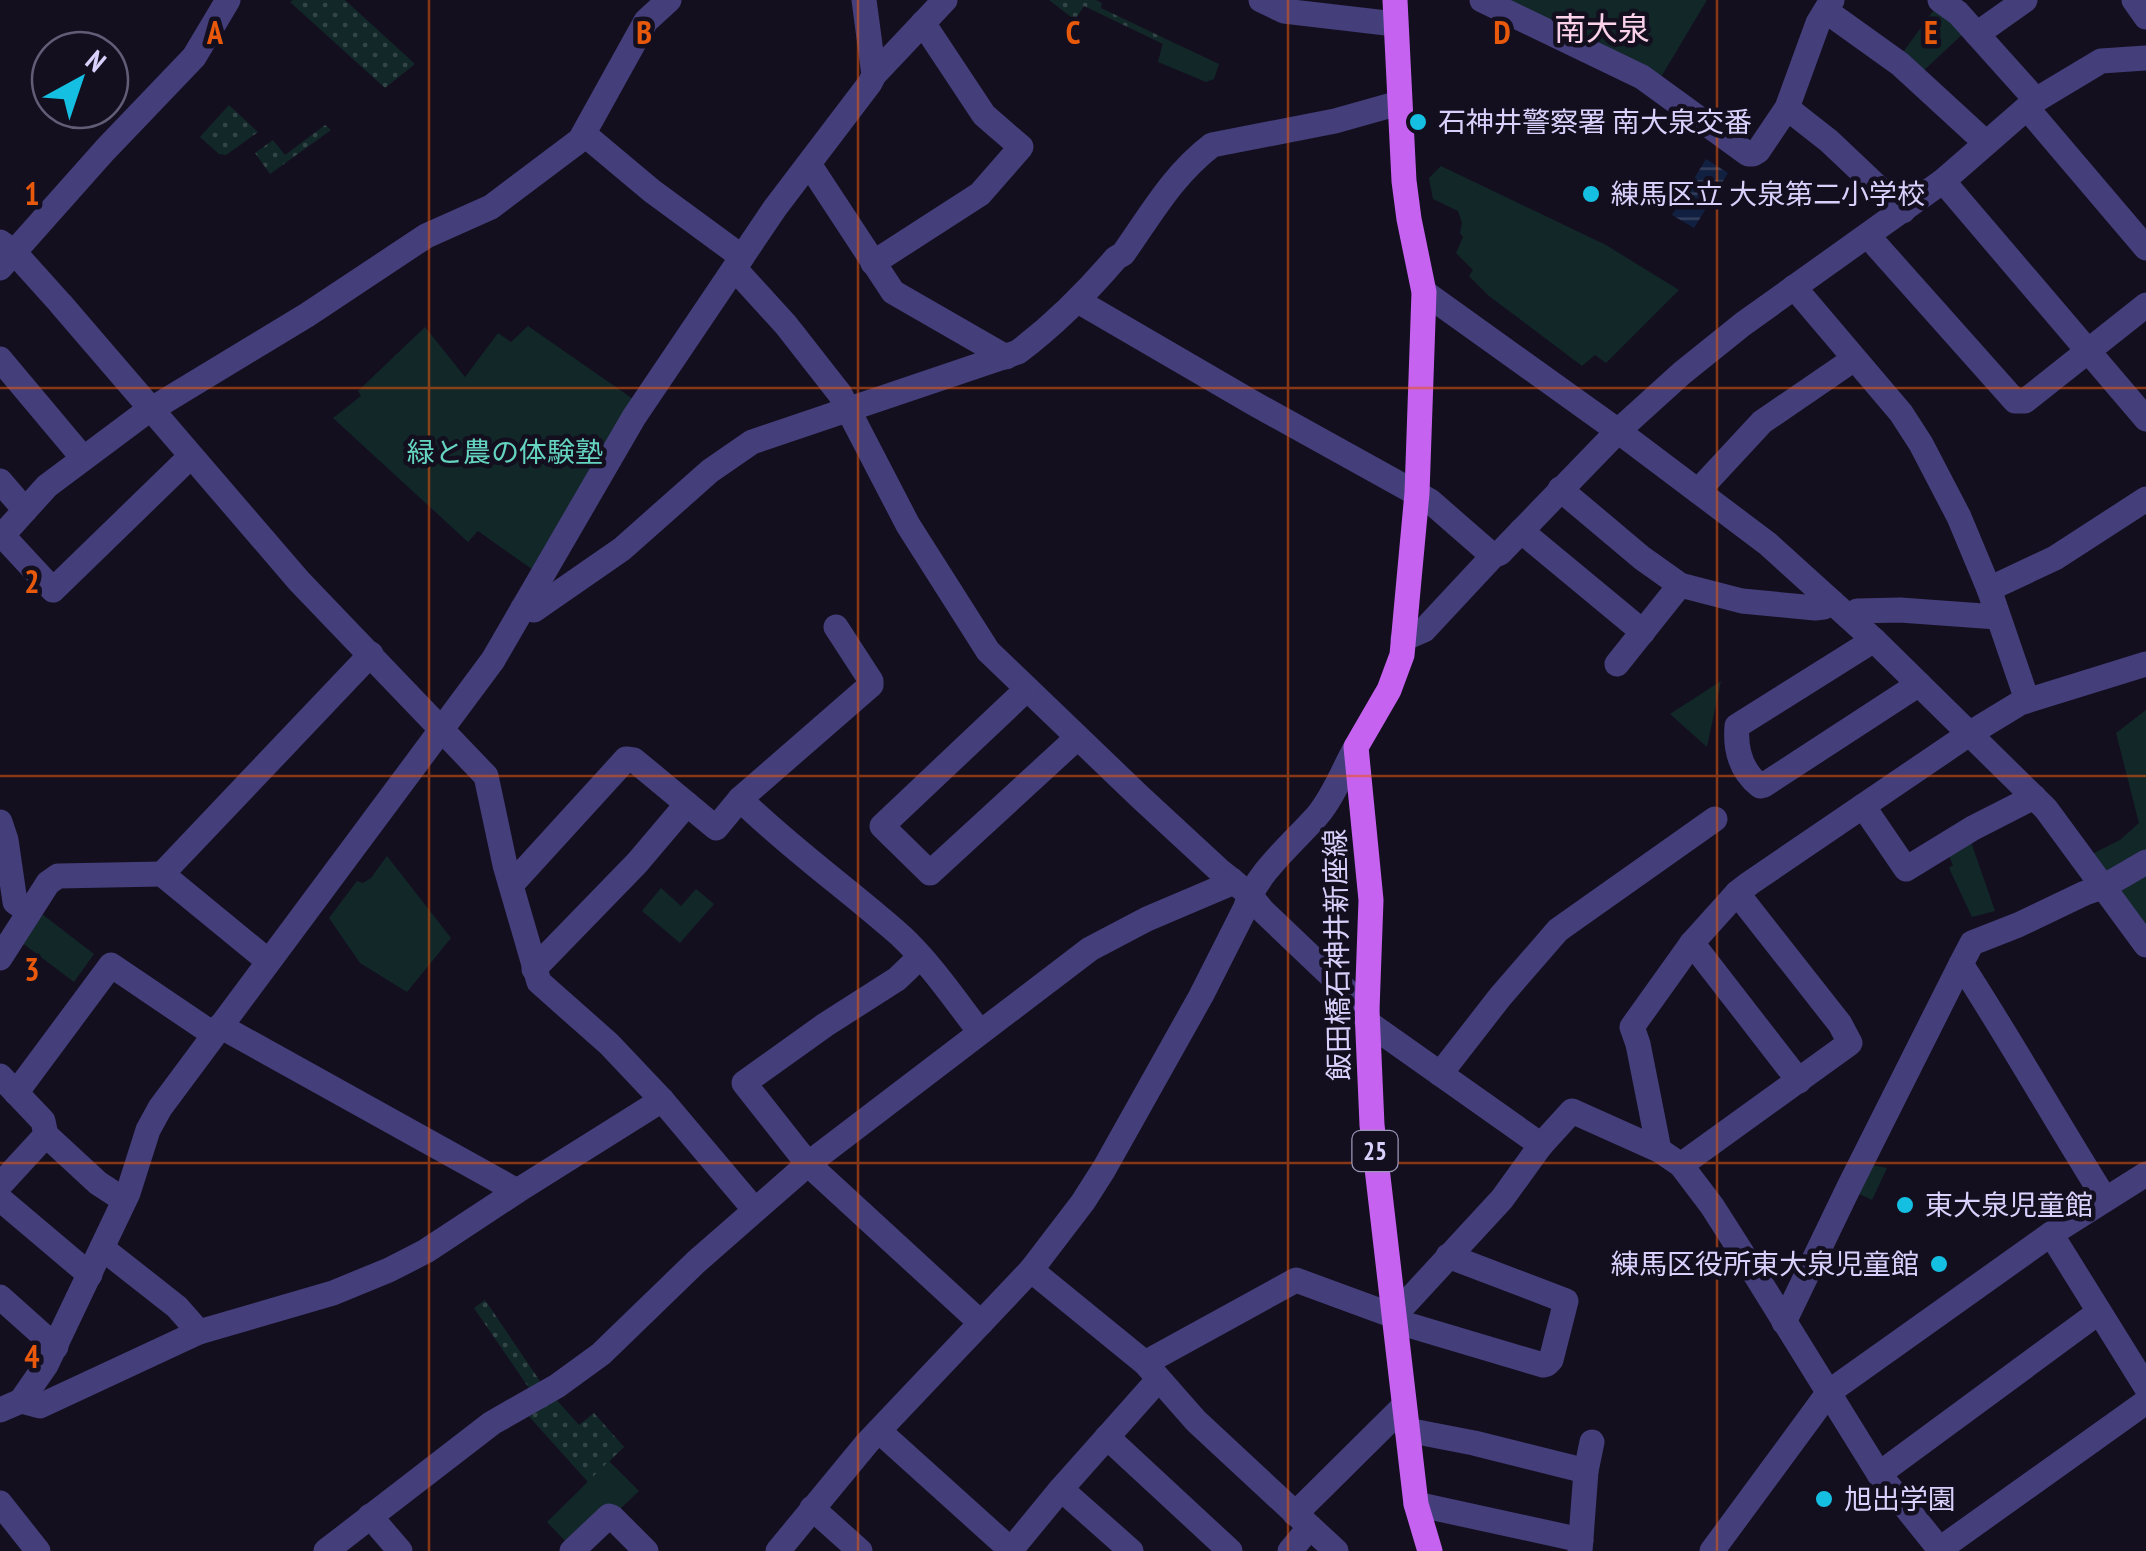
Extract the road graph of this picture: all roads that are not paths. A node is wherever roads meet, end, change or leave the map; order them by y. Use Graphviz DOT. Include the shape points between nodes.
graph roads {
  1 [pos="228,0"];
  2 [pos="669,0"];
  3 [pos="864,0"];
  4 [pos="945,0"];
  5 [pos="1261,0"];
  6 [pos="1482,0"];
  7 [pos="1940,0"];
  8 [pos="2025,0"];
  9 [pos="2134,0"];
  10 [pos="1829,5"];
  11 [pos="1395,12"];
  12 [pos="2146,16"];
  13 [pos="923,23"];
  14 [pos="1977,34"];
  15 [pos="2146,58"];
  16 [pos="874,75"];
  17 [pos="2032,104"];
  18 [pos="1787,108"];
  19 [pos="1400,115"];
  20 [pos="584,134"];
  21 [pos="1986,143"];
  22 [pos="809,164"];
  23 [pos="1942,181"];
  24 [pos="1902,211"];
  25 [pos="1868,236"];
  26 [pos="2146,248"];
  27 [pos="5,254"];
  28 [pos="873,262"];
  29 [pos="738,263"];
  30 [pos="1794,287"];
  31 [pos="1424,292"];
  32 [pos="1078,301"];
  33 [pos="2146,305"];
  34 [pos="2088,352"];
  35 [pos="1006,357"];
  36 [pos="1854,359"];
  37 [pos="0,360"];
  38 [pos="152,409"];
  39 [pos="846,409"];
  40 [pos="2146,418"];
  41 [pos="1618,431"];
  42 [pos="191,456"];
  43 [pos="83,458"];
  44 [pos="0,480"];
  45 [pos="1560,489"];
  46 [pos="1698,491"];
  47 [pos="1417,493"];
  48 [pos="2146,500"];
  49 [pos="25,510"];
  50 [pos="1520,531"];
  51 [pos="1,537"];
  52 [pos="1493,556"];
  53 [pos="1680,585"];
  54 [pos="1989,589"];
  55 [pos="523,608"];
  56 [pos="1841,610"];
  57 [pos="1997,617"];
  58 [pos="836,627"];
  59 [pos="1642,632"];
  60 [pos="1403,639"];
  61 [pos="1874,640"];
  62 [pos="371,654"];
  63 [pos="1617,664"];
  64 [pos="2146,664"];
  65 [pos="1919,684"];
  66 [pos="1026,689"];
  67 [pos="2027,700"];
  68 [pos="442,729"];
  69 [pos="1969,734"];
  70 [pos="1077,738"];
  71 [pos="1356,747"];
  72 [pos="2034,796"];
  73 [pos="740,799"];
  74 [pos="687,804"];
  75 [pos="1863,806"];
  76 [pos="1715,820"];
  77 [pos="0,822"];
  78 [pos="2146,862"];
  79 [pos="162,874"];
  80 [pos="511,885"];
  81 [pos="2103,886"];
  82 [pos="1241,887"];
  83 [pos="1736,894"];
  84 [pos="29,912"];
  85 [pos="1692,943"];
  86 [pos="2146,945"];
  87 [pos="920,956"];
  88 [pos="0,958"];
  89 [pos="268,961"];
  90 [pos="1961,964"];
  91 [pos="534,969"];
  92 [pos="1367,1016"];
  93 [pos="216,1030"];
  94 [pos="980,1032"];
  95 [pos="1440,1074"];
  96 [pos="1799,1080"];
  97 [pos="8,1084"];
  98 [pos="662,1100"];
  99 [pos="46,1135"];
  100 [pos="1541,1146"];
  101 [pos="1659,1150"];
  102 [pos="808,1164"];
  103 [pos="1681,1165"];
  104 [pos="2146,1174"];
  105 [pos="1,1184"];
  106 [pos="516,1191"];
  107 [pos="2105,1199"];
  108 [pos="124,1200"];
  109 [pos="754,1210"];
  110 [pos="2051,1234"];
  111 [pos="102,1248"];
  112 [pos="1448,1256"];
  113 [pos="1032,1270"];
  114 [pos="90,1275"];
  115 [pos="0,1297"];
  116 [pos="2099,1312"];
  117 [pos="1394,1319"];
  118 [pos="1784,1322"];
  119 [pos="981,1324"];
  120 [pos="199,1332"];
  121 [pos="56,1347"];
  122 [pos="1152,1372"];
  123 [pos="2146,1388"];
  124 [pos="1828,1392"];
  125 [pos="2146,1402"];
  126 [pos="10,1406"];
  127 [pos="1405,1418"];
  128 [pos="879,1431"];
  129 [pos="1107,1437"];
  130 [pos="1592,1442"];
  131 [pos="1586,1471"];
  132 [pos="1880,1474"];
  133 [pos="1061,1489"];
  134 [pos="0,1503"];
  135 [pos="1416,1504"];
  136 [pos="812,1508"];
  137 [pos="370,1516"];
  138 [pos="1302,1521"];
  139 [pos="1581,1545"];
  140 [pos="1014,1549"];
  141 [pos="1941,1550"];
  142 [pos="38,1551"];
  143 [pos="326,1551"];
  144 [pos="400,1551"];
  145 [pos="572,1551"];
  146 [pos="646,1551"];
  147 [pos="778,1551"];
  148 [pos="860,1551"];
  149 [pos="1131,1551"];
  150 [pos="1230,1551"];
  151 [pos="1290,1551"];
  152 [pos="1336,1551"];
  153 [pos="1430,1551"];
  154 [pos="1712,1551"];
  1 -- 27 [label="street" via="194,57"];
  2 -- 20 [label="street" via="646,21"];
  3 -- 16 [label="street"];
  4 -- 13 [label="street"];
  5 -- 11 [label="street" via="1284,11"];
  6 -- 18 [label="street" via="1642,77 1748,154 1758,151"];
  7 -- 14 [label="street"];
  8 -- 14 [label="street"];
  9 -- 12 [label="street"];
  10 -- 18 [label="street"];
  10 -- 21 [label="street"];
  11 -- 19 [label="main road"];
  13 -- 16 [label="street"];
  13 -- 28 [label="street" via="984,115 1021,147 980,194"];
  14 -- 17 [label="street"];
  15 -- 17 [label="street" via="2101,61"];
  16 -- 22 [label="street"];
  17 -- 21 [label="street"];
  17 -- 26 [label="street"];
  18 -- 24 [label="street"];
  19 -- 31 [label="main road" via="1408,219"];
  19 -- 32 [label="street" via="1212,145 1179,174 1124,254"];
  20 -- 29 [label="street"];
  20 -- 38 [label="street" via="491,207 426,236"];
  21 -- 23 [label="street"];
  22 -- 28 [label="street"];
  22 -- 29 [label="street"];
  23 -- 24 [label="street"];
  23 -- 34 [label="street"];
  24 -- 25 [label="street"];
  25 -- 30 [label="street"];
  25 -- 34 [label="street" via="2015,402"];
  27 -- 38 [label="street"];
  28 -- 35 [label="street" via="893,292"];
  29 -- 39 [label="street"];
  29 -- 55 [label="street" via="620,440"];
  30 -- 36 [label="street"];
  30 -- 41 [label="street"];
  31 -- 41 [label="street"];
  31 -- 47 [label="main road"];
  32 -- 35 [label="street"];
  32 -- 47 [label="street"];
  33 -- 34 [label="street"];
  34 -- 40 [label="street"];
  35 -- 39 [label="street"];
  36 -- 46 [label="street" via="1762,422"];
  36 -- 54 [label="street" via="1921,444"];
  37 -- 43 [label="street"];
  38 -- 42 [label="street"];
  38 -- 43 [label="street"];
  39 -- 55 [label="street" via="752,442 578,581 534,610"];
  39 -- 66 [label="street" via="988,651"];
  41 -- 45 [label="street"];
  41 -- 46 [label="street"];
  42 -- 51 [label="street" via="54,590"];
  42 -- 62 [label="street"];
  43 -- 49 [label="street"];
  44 -- 49 [label="street"];
  45 -- 50 [label="street"];
  45 -- 53 [label="street"];
  46 -- 56 [label="street"];
  47 -- 52 [label="street"];
  47 -- 60 [label="main road"];
  48 -- 54 [label="street" via="2055,558"];
  49 -- 51 [label="street"];
  50 -- 52 [label="street"];
  50 -- 59 [label="street"];
  52 -- 60 [label="street" via="1424,630"];
  53 -- 56 [label="street" via="1742,601"];
  53 -- 59 [label="street"];
  54 -- 57 [label="street"];
  55 -- 68 [label="street"];
  56 -- 57 [label="street"];
  56 -- 61 [label="street"];
  57 -- 67 [label="street"];
  58 -- 73 [label="street" via="870,685"];
  59 -- 63 [label="street"];
  60 -- 71 [label="main road" via="1397,671"];
  61 -- 65 [label="street"];
  61 -- 65 [label="street" via="1737,726 1741,763 1756,784 1764,785"];
  62 -- 68 [label="street"];
  62 -- 79 [label="street"];
  64 -- 67 [label="street"];
  65 -- 69 [label="street"];
  66 -- 70 [label="street"];
  66 -- 70 [label="street" via="882,826 930,873"];
  67 -- 69 [label="street"];
  68 -- 80 [label="street" via="486,776"];
  68 -- 89 [label="street"];
  69 -- 72 [label="street"];
  69 -- 75 [label="street"];
  70 -- 82 [label="street"];
  71 -- 82 [label="street" via="1318,815"];
  71 -- 92 [label="main road, 飯田橋石神井新座線 / 25" via="1370,900"];
  72 -- 75 [label="street" via="1906,869"];
  72 -- 81 [label="street"];
  73 -- 74 [label="street" via="716,828"];
  73 -- 87 [label="street"];
  74 -- 80 [label="street" via="626,760"];
  74 -- 91 [label="street"];
  75 -- 83 [label="street"];
  76 -- 95 [label="street" via="1558,930"];
  77 -- 84 [label="street" via="15,902"];
  78 -- 81 [label="street"];
  79 -- 84 [label="street" via="58,876"];
  79 -- 89 [label="street"];
  80 -- 91 [label="street"];
  81 -- 86 [label="street"];
  81 -- 90 [label="street" via="1972,943"];
  82 -- 92 [label="street"];
  82 -- 94 [label="street" via="1227,886 1146,919 1090,949"];
  82 -- 113 [label="street" via="1245,909 1201,996 1104,1169"];
  83 -- 85 [label="street"];
  83 -- 96 [label="street" via="1850,1039"];
  84 -- 88 [label="street"];
  85 -- 96 [label="street"];
  85 -- 101 [label="street" via="1632,1027"];
  87 -- 94 [label="street"];
  87 -- 102 [label="street" via="897,980 746,1080"];
  89 -- 93 [label="street"];
  90 -- 107 [label="street"];
  90 -- 118 [label="street" via="1846,1185"];
  91 -- 98 [label="street" via="539,982"];
  92 -- 95 [label="street"];
  92 -- 117 [label="main road, 飯田橋石神井新座線 / 25"];
  93 -- 97 [label="street" via="111,965"];
  93 -- 106 [label="street"];
  93 -- 108 [label="street" via="148,1130"];
  94 -- 102 [label="street"];
  95 -- 100 [label="street"];
  96 -- 103 [label="street"];
  97 -- 99 [label="street" via="43,1121"];
  98 -- 106 [label="street"];
  98 -- 109 [label="street"];
  99 -- 105 [label="street"];
  99 -- 108 [label="street"];
  100 -- 101 [label="street" via="1572,1111"];
  100 -- 112 [label="street"];
  101 -- 103 [label="street"];
  102 -- 109 [label="street"];
  102 -- 119 [label="street"];
  103 -- 118 [label="street"];
  104 -- 107 [label="street"];
  105 -- 114 [label="street"];
  106 -- 120 [label="street" via="389,1270"];
  107 -- 110 [label="street"];
  108 -- 111 [label="street"];
  109 -- 137 [label="street" via="601,1354 492,1423"];
  110 -- 116 [label="street"];
  110 -- 124 [label="street"];
  111 -- 114 [label="street"];
  111 -- 120 [label="street"];
  112 -- 117 [label="street"];
  112 -- 117 [label="street" via="1566,1301 1547,1364"];
  113 -- 119 [label="street"];
  113 -- 122 [label="street"];
  114 -- 121 [label="street"];
  115 -- 121 [label="street"];
  116 -- 123 [label="street"];
  116 -- 132 [label="street"];
  117 -- 122 [label="street" via="1296,1280"];
  117 -- 127 [label="main road, 飯田橋石神井新座線 / 25"];
  118 -- 124 [label="street"];
  119 -- 128 [label="street"];
  120 -- 126 [label="street" via="40,1406"];
  121 -- 126 [label="street"];
  122 -- 129 [label="street"];
  122 -- 138 [label="street"];
  124 -- 132 [label="street"];
  124 -- 154 [label="street"];
  125 -- 141 [label="street"];
  127 -- 131 [label="street"];
  127 -- 135 [label="main road, 飯田橋石神井新座線 / 25"];
  127 -- 138 [label="street"];
  128 -- 136 [label="street"];
  128 -- 140 [label="street"];
  129 -- 133 [label="street"];
  129 -- 150 [label="street"];
  130 -- 131 [label="street"];
  131 -- 139 [label="street"];
  132 -- 141 [label="street"];
  133 -- 140 [label="street"];
  133 -- 149 [label="street"];
  134 -- 142 [label="street"];
  135 -- 139 [label="street"];
  135 -- 153 [label="main road, 飯田橋石神井新座線 / 25"];
  136 -- 147 [label="street"];
  136 -- 148 [label="street"];
  137 -- 143 [label="street"];
  137 -- 144 [label="street"];
  138 -- 151 [label="street"];
  138 -- 152 [label="street"];
  145 -- 146 [label="street" via="609,1516"];
}
